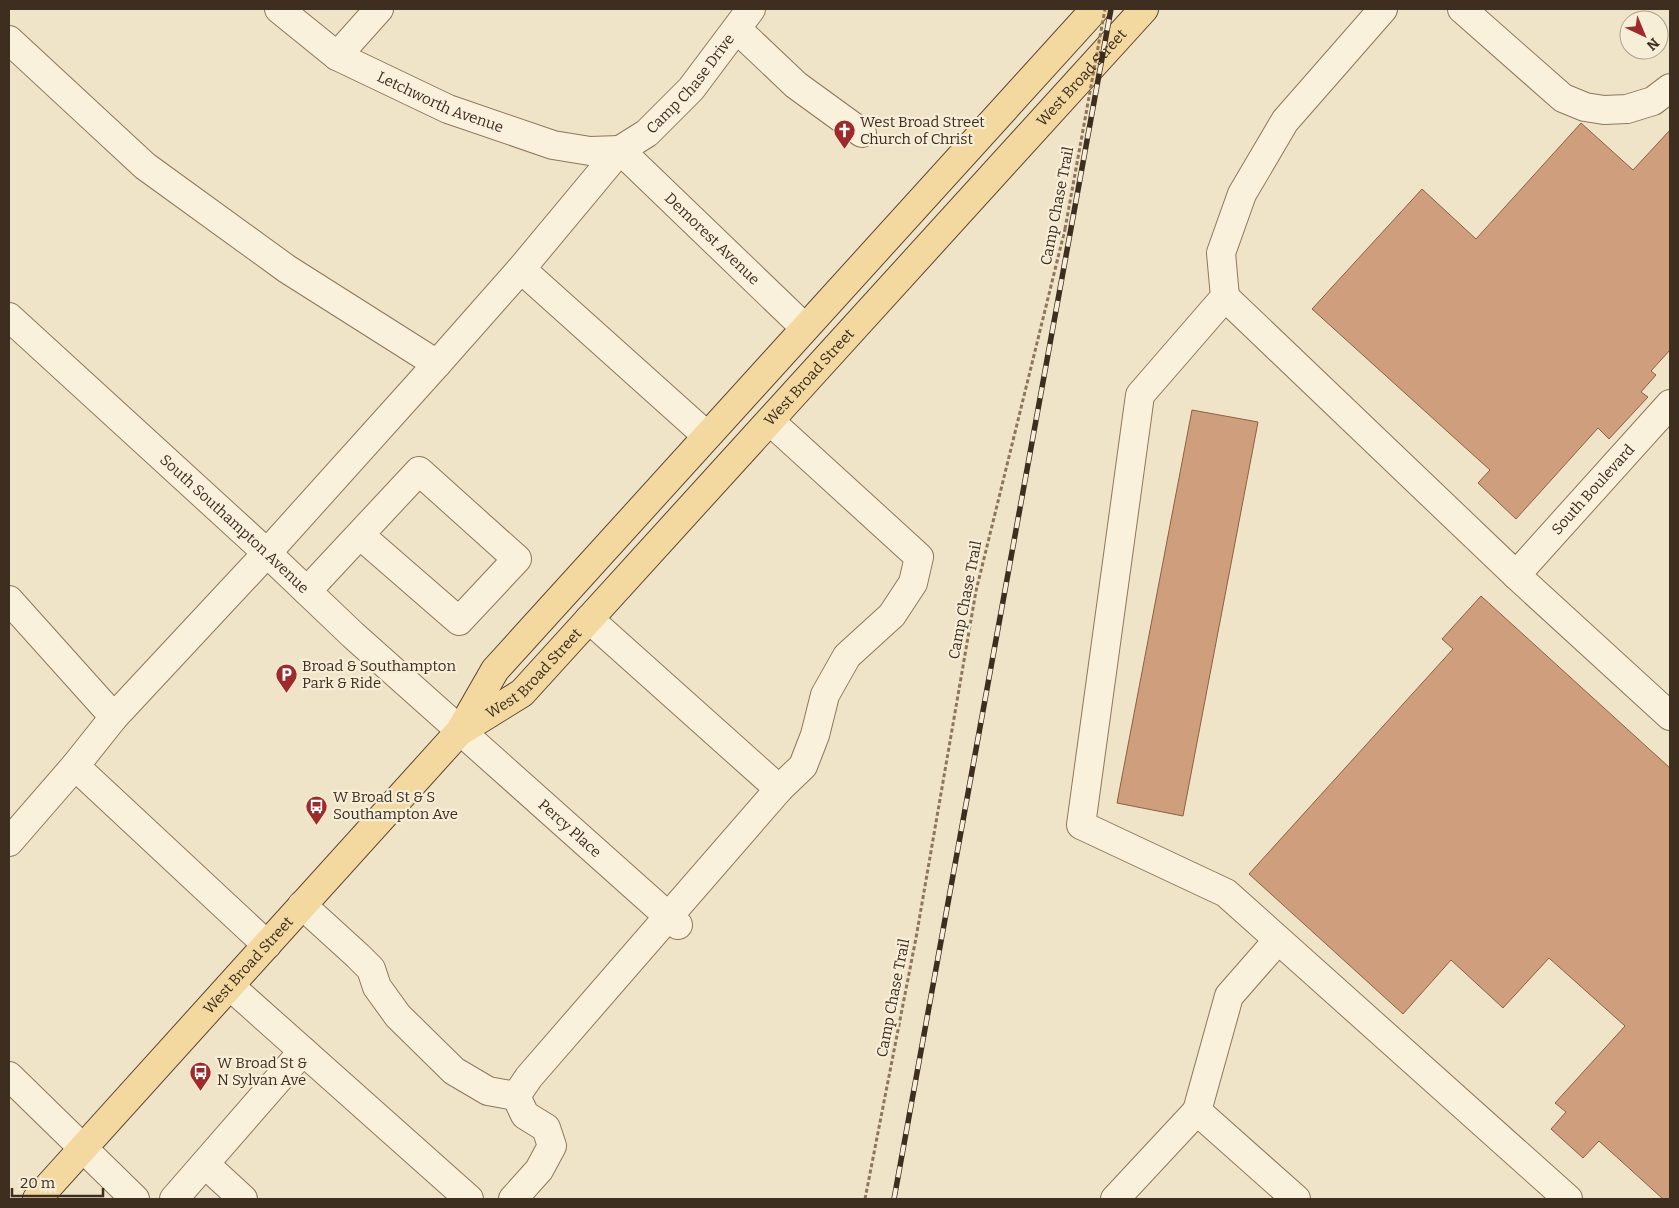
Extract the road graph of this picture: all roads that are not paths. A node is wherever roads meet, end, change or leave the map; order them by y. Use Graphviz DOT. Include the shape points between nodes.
graph roads {
  1 [pos="279,9"];
  2 [pos="378,9"];
  3 [pos="1095,9"];
  4 [pos="1144,9"];
  5 [pos="1383,9"];
  6 [pos="1462,9"];
  7 [pos="744,19"];
  8 [pos="9,40"];
  9 [pos="337,56"];
  10 [pos="1670,88"];
  11 [pos="862,133"];
  12 [pos="620,150"];
  13 [pos="521,269"];
  14 [pos="1225,297"];
  15 [pos="9,317"];
  16 [pos="804,327"];
  17 [pos="437,364"];
  18 [pos="1670,404"];
  19 [pos="770,422"];
  20 [pos="706,435"];
  21 [pos="360,535"];
  22 [pos="267,553"];
  23 [pos="1516,575"];
  24 [pos="307,591"];
  25 [pos="9,600"];
  26 [pos="589,619"];
  27 [pos="1670,716"];
  28 [pos="114,717"];
  29 [pos="460,731"];
  30 [pos="75,766"];
  31 [pos="779,789"];
  32 [pos="9,842"];
  33 [pos="302,906"];
  34 [pos="673,921"];
  35 [pos="1278,940"];
  36 [pos="267,944"];
  37 [pos="230,986"];
  38 [pos="303,1052"];
  39 [pos="9,1076"];
  40 [pos="516,1096"];
  41 [pos="1197,1110"];
  42 [pos="82,1149"];
  43 [pos="205,1164"];
  44 [pos="37,1199"];
  45 [pos="135,1199"];
  46 [pos="174,1199"];
  47 [pos="243,1199"];
  48 [pos="469,1199"];
  49 [pos="512,1199"];
  50 [pos="1115,1199"];
  51 [pos="1296,1199"];
  52 [pos="1568,1199"];
  1 -- 9 [label="street, Letchworth Avenue"];
  2 -- 9 [label="street"];
  3 -- 16 [label="main road, West Broad Street"];
  4 -- 19 [label="main road, West Broad Street"];
  5 -- 14 [label="street" via="1285,121 1242,194 1221,253"];
  6 -- 10 [label="street" via="1563,98 1585,107 1627,109 1653,101"];
  7 -- 11 [label="street" via="796,84"];
  7 -- 12 [label="street, Camp Chase Drive" via="691,89 647,133"];
  8 -- 17 [label="street" via="145,166 287,269"];
  9 -- 12 [label="street, Letchworth Avenue" via="448,109 553,145 590,151"];
  12 -- 13 [label="street"];
  12 -- 16 [label="street, Demorest Avenue"];
  13 -- 17 [label="street"];
  13 -- 20 [label="street"];
  14 -- 23 [label="street"];
  14 -- 35 [label="street" via="1140,395 1081,825 1226,893"];
  15 -- 22 [label="street, South Southampton Avenue"];
  16 -- 20 [label="main road, West Broad Street"];
  17 -- 22 [label="street"];
  18 -- 23 [label="street, South Boulevard"];
  19 -- 26 [label="main road, West Broad Street"];
  19 -- 31 [label="street" via="919,557 913,583 892,615 847,656 825,695 804,766"];
  20 -- 29 [label="main road, West Broad Street" via="495,670"];
  21 -- 21 [label="street" via="419,471 517,560 458,621"];
  21 -- 24 [label="street"];
  22 -- 24 [label="street, South Southampton Avenue"];
  22 -- 28 [label="street"];
  23 -- 27 [label="street"];
  24 -- 29 [label="street, South Southampton Avenue"];
  25 -- 28 [label="street"];
  26 -- 29 [label="main road, West Broad Street" via="522,693"];
  26 -- 31 [label="street"];
  28 -- 30 [label="street"];
  29 -- 33 [label="main road, West Broad Street"];
  29 -- 34 [label="street, Percy Place"];
  30 -- 32 [label="street"];
  30 -- 36 [label="street"];
  31 -- 34 [label="street"];
  33 -- 36 [label="main road, West Broad Street"];
  33 -- 40 [label="street" via="371,969 377,987 398,1016 454,1071 488,1091"];
  34 -- 40 [label="street" via="528,1077"];
  35 -- 41 [label="street" via="1229,996"];
  35 -- 52 [label="street"];
  36 -- 37 [label="main road, West Broad Street"];
  37 -- 38 [label="street"];
  37 -- 42 [label="main road, West Broad Street"];
  38 -- 43 [label="street"];
  38 -- 48 [label="street"];
  39 -- 42 [label="street"];
  40 -- 49 [label="street" via="525,1115 546,1128 552,1146 539,1170"];
  41 -- 50 [label="street"];
  41 -- 51 [label="street"];
  42 -- 44 [label="main road, West Broad Street"];
  42 -- 45 [label="street"];
  43 -- 46 [label="street"];
  43 -- 47 [label="street"];
}
